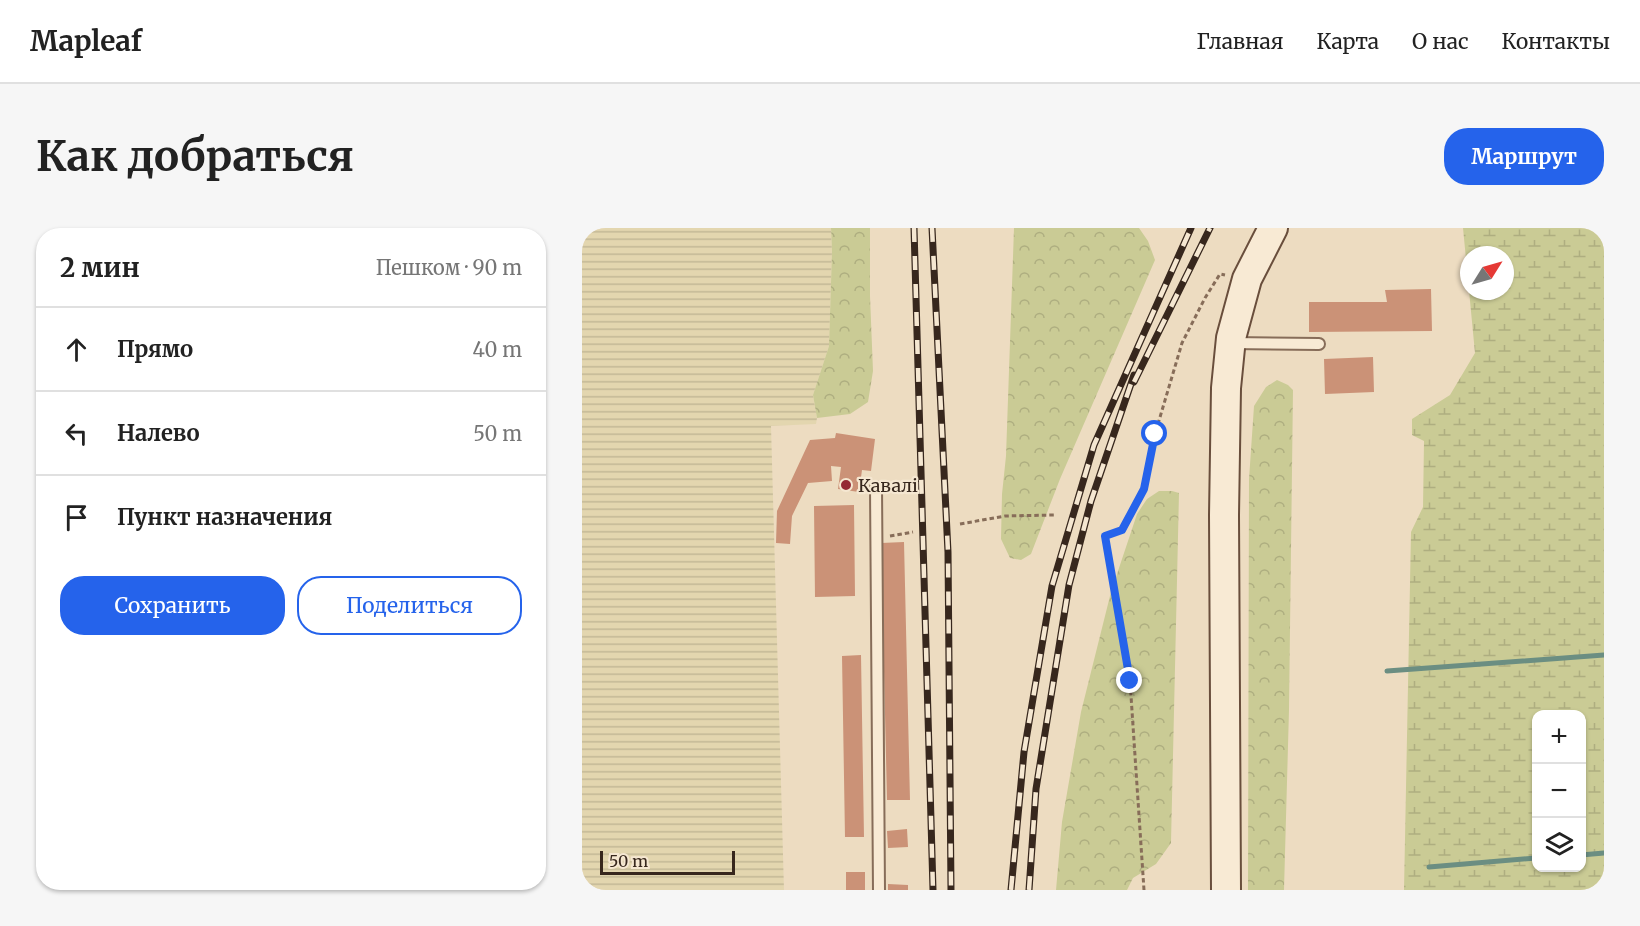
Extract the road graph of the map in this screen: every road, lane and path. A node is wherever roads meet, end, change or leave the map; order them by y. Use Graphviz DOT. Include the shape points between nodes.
graph roads {
  1 [pos="1273,228"];
  2 [pos="1247,279"];
  3 [pos="1230,343"];
  4 [pos="1319,344"];
  5 [pos="876,487"];
  6 [pos="1054,515"];
  7 [pos="960,524"];
  8 [pos="913,532"];
  9 [pos="876,539"];
  10 [pos="879,890"];
  11 [pos="1144,890"];
  12 [pos="1226,890"];
  1 -- 2 [label="street"];
  2 -- 3 [label="street"];
  2 -- 11 [label="path" via="1220,274 1205,298 1182,343 1155,434 1144,489 1122,530 1105,536 1130,681"];
  3 -- 4 [label="lane"];
  3 -- 12 [label="street" via="1224,516"];
  5 -- 9 [label="lane"];
  6 -- 7 [label="path" via="1005,516"];
  8 -- 9 [label="path"];
  9 -- 10 [label="lane"];
}
